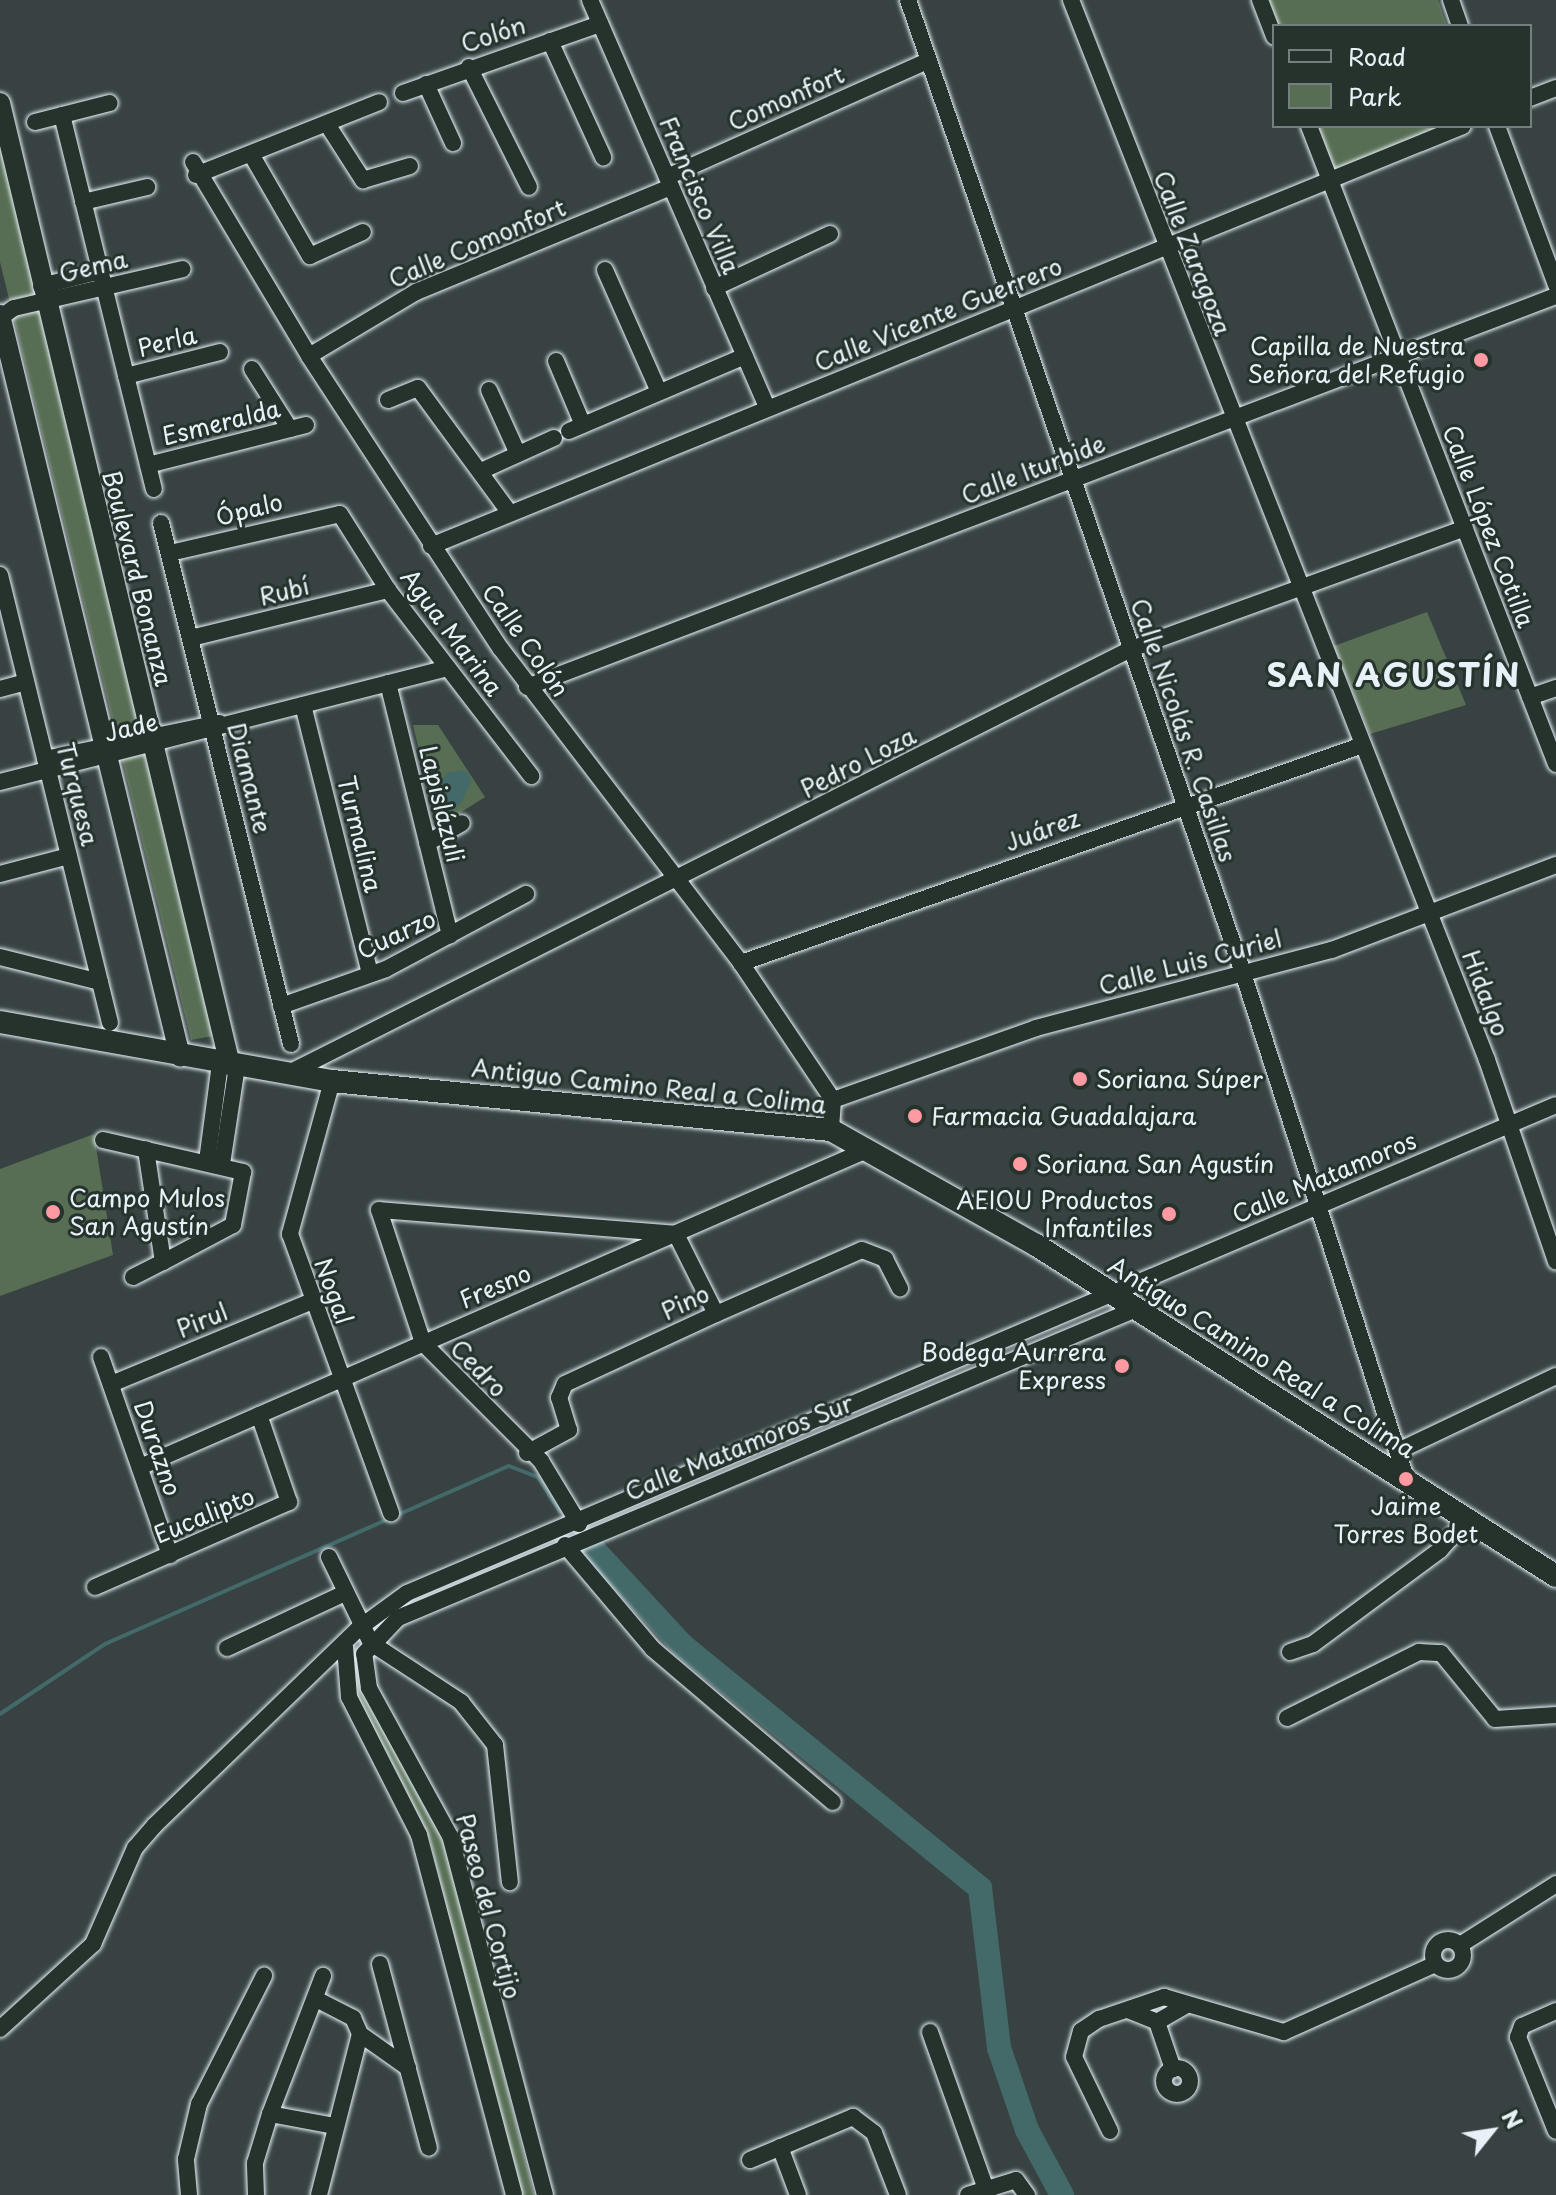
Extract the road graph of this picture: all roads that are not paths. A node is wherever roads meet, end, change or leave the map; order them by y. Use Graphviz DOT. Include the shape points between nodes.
graph roads {
  1 [pos="590,0"];
  2 [pos="908,0"];
  3 [pos="1071,0"];
  4 [pos="1260,0"];
  5 [pos="1451,0"];
  6 [pos="600,24"];
  7 [pos="1459,24"];
  8 [pos="1272,31"];
  9 [pos="550,41"];
  10 [pos="925,62"];
  11 [pos="469,67"];
  12 [pos="426,84"];
  13 [pos="1556,88"];
  14 [pos="403,93"];
  15 [pos="1532,97"];
  16 [pos="379,102"];
  17 [pos="0,103"];
  18 [pos="110,103"];
  19 [pos="62,115"];
  20 [pos="35,122"];
  21 [pos="327,124"];
  22 [pos="1310,128"];
  23 [pos="1458,128"];
  24 [pos="1498,128"];
  25 [pos="453,143"];
  26 [pos="251,154"];
  27 [pos="603,157"];
  28 [pos="410,166"];
  29 [pos="1331,180"];
  30 [pos="669,182"];
  31 [pos="147,187"];
  32 [pos="529,187"];
  33 [pos="83,202"];
  34 [pos="363,232"];
  35 [pos="830,234"];
  36 [pos="1166,247"];
  37 [pos="183,269"];
  38 [pos="605,270"];
  39 [pos="101,271"];
  40 [pos="1556,285"];
  41 [pos="105,288"];
  42 [pos="714,288"];
  43 [pos="43,294"];
  44 [pos="1556,296"];
  45 [pos="1011,310"];
  46 [pos="3,313"];
  47 [pos="220,352"];
  48 [pos="309,356"];
  49 [pos="745,356"];
  50 [pos="1396,356"];
  51 [pos="556,361"];
  52 [pos="252,369"];
  53 [pos="126,376"];
  54 [pos="489,390"];
  55 [pos="659,392"];
  56 [pos="388,400"];
  57 [pos="767,408"];
  58 [pos="1231,419"];
  59 [pos="569,431"];
  60 [pos="518,454"];
  61 [pos="148,465"];
  62 [pos="481,471"];
  63 [pos="1071,480"];
  64 [pos="154,489"];
  65 [pos="509,512"];
  66 [pos="340,514"];
  67 [pos="161,523"];
  68 [pos="1465,528"];
  69 [pos="431,546"];
  70 [pos="170,553"];
  71 [pos="0,575"];
  72 [pos="1299,589"];
  73 [pos="388,590"];
  74 [pos="3,597"];
  75 [pos="191,638"];
  76 [pos="1131,649"];
  77 [pos="448,668"];
  78 [pos="26,682"];
  79 [pos="388,683"];
  80 [pos="527,687"];
  81 [pos="1556,688"];
  82 [pos="0,689"];
  83 [pos="1534,696"];
  84 [pos="303,705"];
  85 [pos="217,726"];
  86 [pos="151,741"];
  87 [pos="1360,746"];
  88 [pos="107,751"];
  89 [pos="1556,764"];
  90 [pos="47,765"];
  91 [pos="531,776"];
  92 [pos="0,782"];
  93 [pos="1185,806"];
  94 [pos="462,823"];
  95 [pos="427,843"];
  96 [pos="69,856"];
  97 [pos="1556,865"];
  98 [pos="0,874"];
  99 [pos="677,882"];
  100 [pos="526,894"];
  101 [pos="1430,913"];
  102 [pos="450,936"];
  103 [pos="0,957"];
  104 [pos="741,963"];
  105 [pos="1243,973"];
  106 [pos="370,974"];
  107 [pos="100,982"];
  108 [pos="281,1006"];
  109 [pos="0,1022"];
  110 [pos="110,1023"];
  111 [pos="291,1044"];
  112 [pos="180,1056"];
  113 [pos="229,1064"];
  114 [pos="289,1073"];
  115 [pos="332,1081"];
  116 [pos="833,1100"];
  117 [pos="1556,1105"];
  118 [pos="1511,1125"];
  119 [pos="831,1130"];
  120 [pos="103,1140"];
  121 [pos="146,1149"];
  122 [pos="869,1149"];
  123 [pos="214,1163"];
  124 [pos="1315,1205"];
  125 [pos="676,1234"];
  126 [pos="163,1262"];
  127 [pos="1556,1262"];
  128 [pos="133,1277"];
  129 [pos="900,1288"];
  130 [pos="1112,1296"];
  131 [pos="312,1301"];
  132 [pos="1134,1310"];
  133 [pos="716,1314"];
  134 [pos="423,1343"];
  135 [pos="101,1357"];
  136 [pos="1556,1376"];
  137 [pos="910,1377"];
  138 [pos="341,1379"];
  139 [pos="111,1384"];
  140 [pos="920,1399"];
  141 [pos="259,1415"];
  142 [pos="1398,1451"];
  143 [pos="527,1453"];
  144 [pos="140,1467"];
  145 [pos="1406,1478"];
  146 [pos="391,1513"];
  147 [pos="576,1517"];
  148 [pos="1468,1518"];
  149 [pos="584,1537"];
  150 [pos="565,1545"];
  151 [pos="170,1555"];
  152 [pos="329,1557"];
  153 [pos="1556,1576"];
  154 [pos="95,1587"];
  155 [pos="343,1594"];
  156 [pos="359,1628"];
  157 [pos="371,1643"];
  158 [pos="345,1647"];
  159 [pos="227,1648"];
  160 [pos="1290,1652"];
  161 [pos="1556,1715"];
  162 [pos="1287,1718"];
  163 [pos="833,1802"];
  164 [pos="510,1882"];
  165 [pos="1556,1884"];
  166 [pos="380,1964"];
  167 [pos="264,1976"];
  168 [pos="323,1976"];
  169 [pos="316,1999"];
  170 [pos="1187,2005"];
  171 [pos="1128,2010"];
  172 [pos="1556,2011"];
  173 [pos="1157,2022"];
  174 [pos="0,2029"];
  175 [pos="930,2032"];
  176 [pos="360,2034"];
  177 [pos="408,2068"];
  178 [pos="1173,2069"];
  179 [pos="270,2114"];
  180 [pos="334,2126"];
  181 [pos="1110,2131"];
  182 [pos="1556,2131"];
  183 [pos="780,2147"];
  184 [pos="429,2148"];
  185 [pos="750,2160"];
  186 [pos="987,2192"];
  187 [pos="189,2195"];
  188 [pos="256,2195"];
  189 [pos="319,2195"];
  190 [pos="514,2195"];
  191 [pos="545,2195"];
  192 [pos="798,2195"];
  193 [pos="898,2195"];
  194 [pos="968,2195"];
  195 [pos="1027,2195"];
  1 -- 6 [label="street, Francisco Villa"];
  2 -- 10 [label="street, Calle Nicolás R. Casillas"];
  3 -- 36 [label="street, Calle Zaragoza"];
  4 -- 8 [label="street"];
  5 -- 7 [label="street"];
  6 -- 9 [label="street, Colón"];
  6 -- 30 [label="street, Francisco Villa"];
  9 -- 11 [label="street, Colón"];
  9 -- 27 [label="street"];
  10 -- 30 [label="street, Comonfort"];
  10 -- 45 [label="street, Calle Nicolás R. Casillas"];
  11 -- 12 [label="street, Colón"];
  11 -- 32 [label="street"];
  12 -- 14 [label="street, Colón"];
  12 -- 25 [label="street"];
  13 -- 15 [label="street"];
  16 -- 21 [label="street"];
  17 -- 43 [label="street, Boulevard Bonanza"];
  18 -- 19 [label="street"];
  19 -- 20 [label="street"];
  19 -- 33 [label="street"];
  21 -- 26 [label="street"];
  21 -- 28 [label="street" via="363,180"];
  22 -- 29 [label="street, Calle López Cotilla"];
  23 -- 29 [label="street, Calle Vicente Guerrero"];
  24 -- 40 [label="street"];
  26 -- 34 [label="street" via="310,256"];
  26 -- 48 [label="street, Calle Colón" via="194,169"];
  29 -- 36 [label="street, Calle Vicente Guerrero"];
  29 -- 50 [label="street, Calle López Cotilla"];
  30 -- 42 [label="street, Francisco Villa"];
  30 -- 48 [label="street, Calle Comonfort" via="416,292"];
  31 -- 33 [label="street"];
  33 -- 39 [label="street"];
  35 -- 42 [label="street"];
  36 -- 45 [label="street, Calle Vicente Guerrero"];
  36 -- 58 [label="street, Calle Zaragoza"];
  37 -- 41 [label="street, Gema"];
  38 -- 55 [label="street"];
  39 -- 41 [label="street"];
  39 -- 43 [label="street, Gema"];
  41 -- 43 [label="street, Gema"];
  41 -- 53 [label="street"];
  42 -- 49 [label="street, Francisco Villa"];
  43 -- 46 [label="street, Gema"];
  43 -- 86 [label="street, Boulevard Bonanza"];
  44 -- 50 [label="street, Calle Iturbide"];
  45 -- 57 [label="street, Calle Vicente Guerrero"];
  45 -- 63 [label="street, Calle Nicolás R. Casillas"];
  46 -- 88 [label="street"];
  47 -- 53 [label="street, Perla"];
  48 -- 69 [label="street, Calle Colón"];
  49 -- 55 [label="street"];
  49 -- 57 [label="street, Francisco Villa"];
  50 -- 58 [label="street, Calle Iturbide"];
  50 -- 68 [label="street, Calle López Cotilla"];
  51 -- 59 [label="street"];
  52 -- 61 [label="street, Esmeralda" via="298,427"];
  53 -- 61 [label="street"];
  54 -- 60 [label="street"];
  55 -- 59 [label="street"];
  56 -- 62 [label="street" via="418,388"];
  57 -- 65 [label="street, Calle Vicente Guerrero"];
  58 -- 63 [label="street, Calle Iturbide"];
  58 -- 72 [label="street, Calle Zaragoza"];
  59 -- 60 [label="street"];
  60 -- 62 [label="street"];
  61 -- 64 [label="street"];
  62 -- 65 [label="street"];
  63 -- 76 [label="street, Calle Nicolás R. Casillas"];
  63 -- 80 [label="street, Calle Iturbide"];
  65 -- 69 [label="street, Calle Vicente Guerrero"];
  66 -- 70 [label="street, Ópalo"];
  66 -- 73 [label="street, Agua Marina"];
  67 -- 70 [label="street, Diamante"];
  68 -- 72 [label="street, Pedro Loza"];
  68 -- 83 [label="street, Calle López Cotilla"];
  69 -- 80 [label="street, Calle Colón"];
  70 -- 75 [label="street, Diamante"];
  71 -- 74 [label="street, Turquesa"];
  72 -- 76 [label="street, Pedro Loza"];
  72 -- 87 [label="street, Calle Zaragoza"];
  73 -- 75 [label="street, Rubí"];
  73 -- 77 [label="street, Agua Marina"];
  74 -- 78 [label="street, Turquesa"];
  75 -- 85 [label="street, Diamante"];
  76 -- 93 [label="street, Calle Nicolás R. Casillas"];
  76 -- 99 [label="street, Pedro Loza"];
  77 -- 79 [label="street, Jade"];
  77 -- 91 [label="street, Agua Marina"];
  78 -- 82 [label="street"];
  78 -- 90 [label="street, Turquesa"];
  79 -- 84 [label="street, Jade"];
  79 -- 95 [label="street, Lapislázuli"];
  80 -- 99 [label="street, Calle Colón"];
  81 -- 83 [label="street"];
  83 -- 89 [label="street, Calle López Cotilla"];
  84 -- 85 [label="street, Jade"];
  84 -- 106 [label="street, Turmalina"];
  85 -- 86 [label="street, Jade"];
  85 -- 108 [label="street, Diamante"];
  86 -- 88 [label="street, Jade"];
  86 -- 113 [label="street, Boulevard Bonanza"];
  87 -- 93 [label="street, Juárez"];
  87 -- 101 [label="street, Hidalgo"];
  88 -- 90 [label="street, Jade"];
  88 -- 112 [label="street"];
  90 -- 92 [label="street, Jade"];
  90 -- 96 [label="street, Turquesa"];
  93 -- 104 [label="street, Juárez"];
  93 -- 105 [label="street, Calle Nicolás R. Casillas"];
  94 -- 95 [label="street"];
  95 -- 102 [label="street, Lapislázuli"];
  96 -- 98 [label="street"];
  96 -- 107 [label="street, Turquesa"];
  97 -- 101 [label="street, Calle Luis Curiel"];
  99 -- 104 [label="street, Calle Colón"];
  99 -- 114 [label="street, Pedro Loza"];
  100 -- 102 [label="street, Cuarzo"];
  101 -- 105 [label="street, Calle Luis Curiel"];
  101 -- 118 [label="street, Hidalgo"];
  102 -- 106 [label="street, Cuarzo"];
  103 -- 107 [label="street"];
  104 -- 116 [label="street, Calle Colón"];
  105 -- 116 [label="street, Calle Luis Curiel" via="1036,1028"];
  105 -- 124 [label="street, Calle Nicolás R. Casillas"];
  106 -- 108 [label="street, Cuarzo"];
  107 -- 110 [label="street, Turquesa"];
  108 -- 111 [label="street, Diamante"];
  109 -- 112 [label="main road, Antiguo Camino Real a Colima"];
  112 -- 113 [label="main road, Antiguo Camino Real a Colima"];
  113 -- 114 [label="main road, Antiguo Camino Real a Colima"];
  113 -- 123 [label="street"];
  114 -- 115 [label="main road, Antiguo Camino Real a Colima"];
  115 -- 119 [label="main road, Antiguo Camino Real a Colima"];
  115 -- 131 [label="street, Nogal" via="290,1234"];
  116 -- 119 [label="street"];
  117 -- 118 [label="street, Calle Matamoros"];
  118 -- 124 [label="street, Calle Matamoros"];
  118 -- 127 [label="street, Hidalgo"];
  119 -- 122 [label="main road, Antiguo Camino Real a Colima"];
  120 -- 121 [label="street"];
  121 -- 123 [label="street"];
  121 -- 126 [label="street"];
  122 -- 125 [label="street, Fresno"];
  122 -- 130 [label="main road, Antiguo Camino Real a Colima"];
  123 -- 126 [label="street" via="244,1174 236,1221"];
  124 -- 130 [label="street, Calle Matamoros"];
  124 -- 142 [label="street, Calle Nicolás R. Casillas"];
  125 -- 133 [label="street"];
  125 -- 134 [label="street, Fresno"];
  125 -- 134 [label="street, Cedro" via="379,1210"];
  126 -- 128 [label="street"];
  129 -- 133 [label="street, Pino" via="885,1259 862,1250"];
  130 -- 132 [label="main road, Antiguo Camino Real a Colima"];
  130 -- 137 [label="street, Calle Matamoros Sur"];
  131 -- 138 [label="street, Nogal"];
  131 -- 139 [label="street, Pirul"];
  132 -- 140 [label="street, Calle Matamoros Sur"];
  132 -- 145 [label="main road, Antiguo Camino Real a Colima"];
  133 -- 143 [label="street, Pino" via="565,1384 559,1398 569,1430"];
  134 -- 138 [label="street, Fresno"];
  134 -- 143 [label="street, Cedro"];
  135 -- 139 [label="street, Durazno"];
  136 -- 142 [label="street"];
  137 -- 140 [label="street"];
  137 -- 147 [label="street, Calle Matamoros Sur"];
  138 -- 141 [label="street, Fresno"];
  138 -- 146 [label="street, Nogal"];
  139 -- 144 [label="street, Durazno"];
  140 -- 149 [label="street, Calle Matamoros Sur"];
  141 -- 144 [label="street, Fresno"];
  141 -- 151 [label="street, Eucalipto" via="289,1502"];
  142 -- 145 [label="street, Calle Nicolás R. Casillas"];
  143 -- 147 [label="street, Cedro" via="550,1472"];
  144 -- 151 [label="street, Durazno"];
  145 -- 148 [label="main road, Antiguo Camino Real a Colima"];
  147 -- 149 [label="street, Cedro"];
  147 -- 156 [label="street, Calle Matamoros Sur" via="407,1593"];
  148 -- 153 [label="main road, Antiguo Camino Real a Colima"];
  148 -- 160 [label="street" via="1440,1550 1313,1644"];
  149 -- 150 [label="street, Calle Matamoros Sur"];
  150 -- 157 [label="street, Calle Matamoros Sur" via="398,1618"];
  150 -- 163 [label="street" via="653,1649"];
  151 -- 154 [label="street, Eucalipto"];
  152 -- 155 [label="street"];
  155 -- 156 [label="street"];
  155 -- 159 [label="street"];
  156 -- 157 [label="street"];
  156 -- 158 [label="street, Calle Matamoros Sur"];
  157 -- 164 [label="street" via="461,1702 495,1745"];
  157 -- 191 [label="street, Paseo del Cortijo" via="364,1654 369,1688 450,1836"];
  158 -- 174 [label="street, Calle Matamoros Sur" via="155,1825 135,1848 93,1944"];
  158 -- 190 [label="street, Paseo del Cortijo" via="349,1697 419,1835"];
  161 -- 162 [label="street" via="1495,1719 1441,1653 1419,1652"];
  165 -- 170 [label="street" via="1460,1945 1439,1942 1435,1964 1284,2032"];
  166 -- 177 [label="street"];
  167 -- 187 [label="street" via="199,2104 186,2159"];
  168 -- 169 [label="street"];
  169 -- 176 [label="street" via="353,2018"];
  169 -- 179 [label="street"];
  170 -- 171 [label="street" via="1151,1997"];
  170 -- 173 [label="street"];
  171 -- 173 [label="street"];
  171 -- 181 [label="street" via="1099,2019 1073,2042 1078,2073"];
  172 -- 182 [label="street" via="1522,2026 1518,2037"];
  173 -- 178 [label="street"];
  175 -- 186 [label="street"];
  176 -- 177 [label="street"];
  176 -- 180 [label="street"];
  177 -- 184 [label="street"];
  179 -- 180 [label="street"];
  179 -- 188 [label="street" via="255,2163"];
  180 -- 189 [label="street"];
  183 -- 185 [label="street"];
  183 -- 192 [label="street"];
  183 -- 193 [label="street" via="853,2117 867,2121"];
  186 -- 194 [label="street"];
  186 -- 195 [label="street" via="1016,2180"];
}
